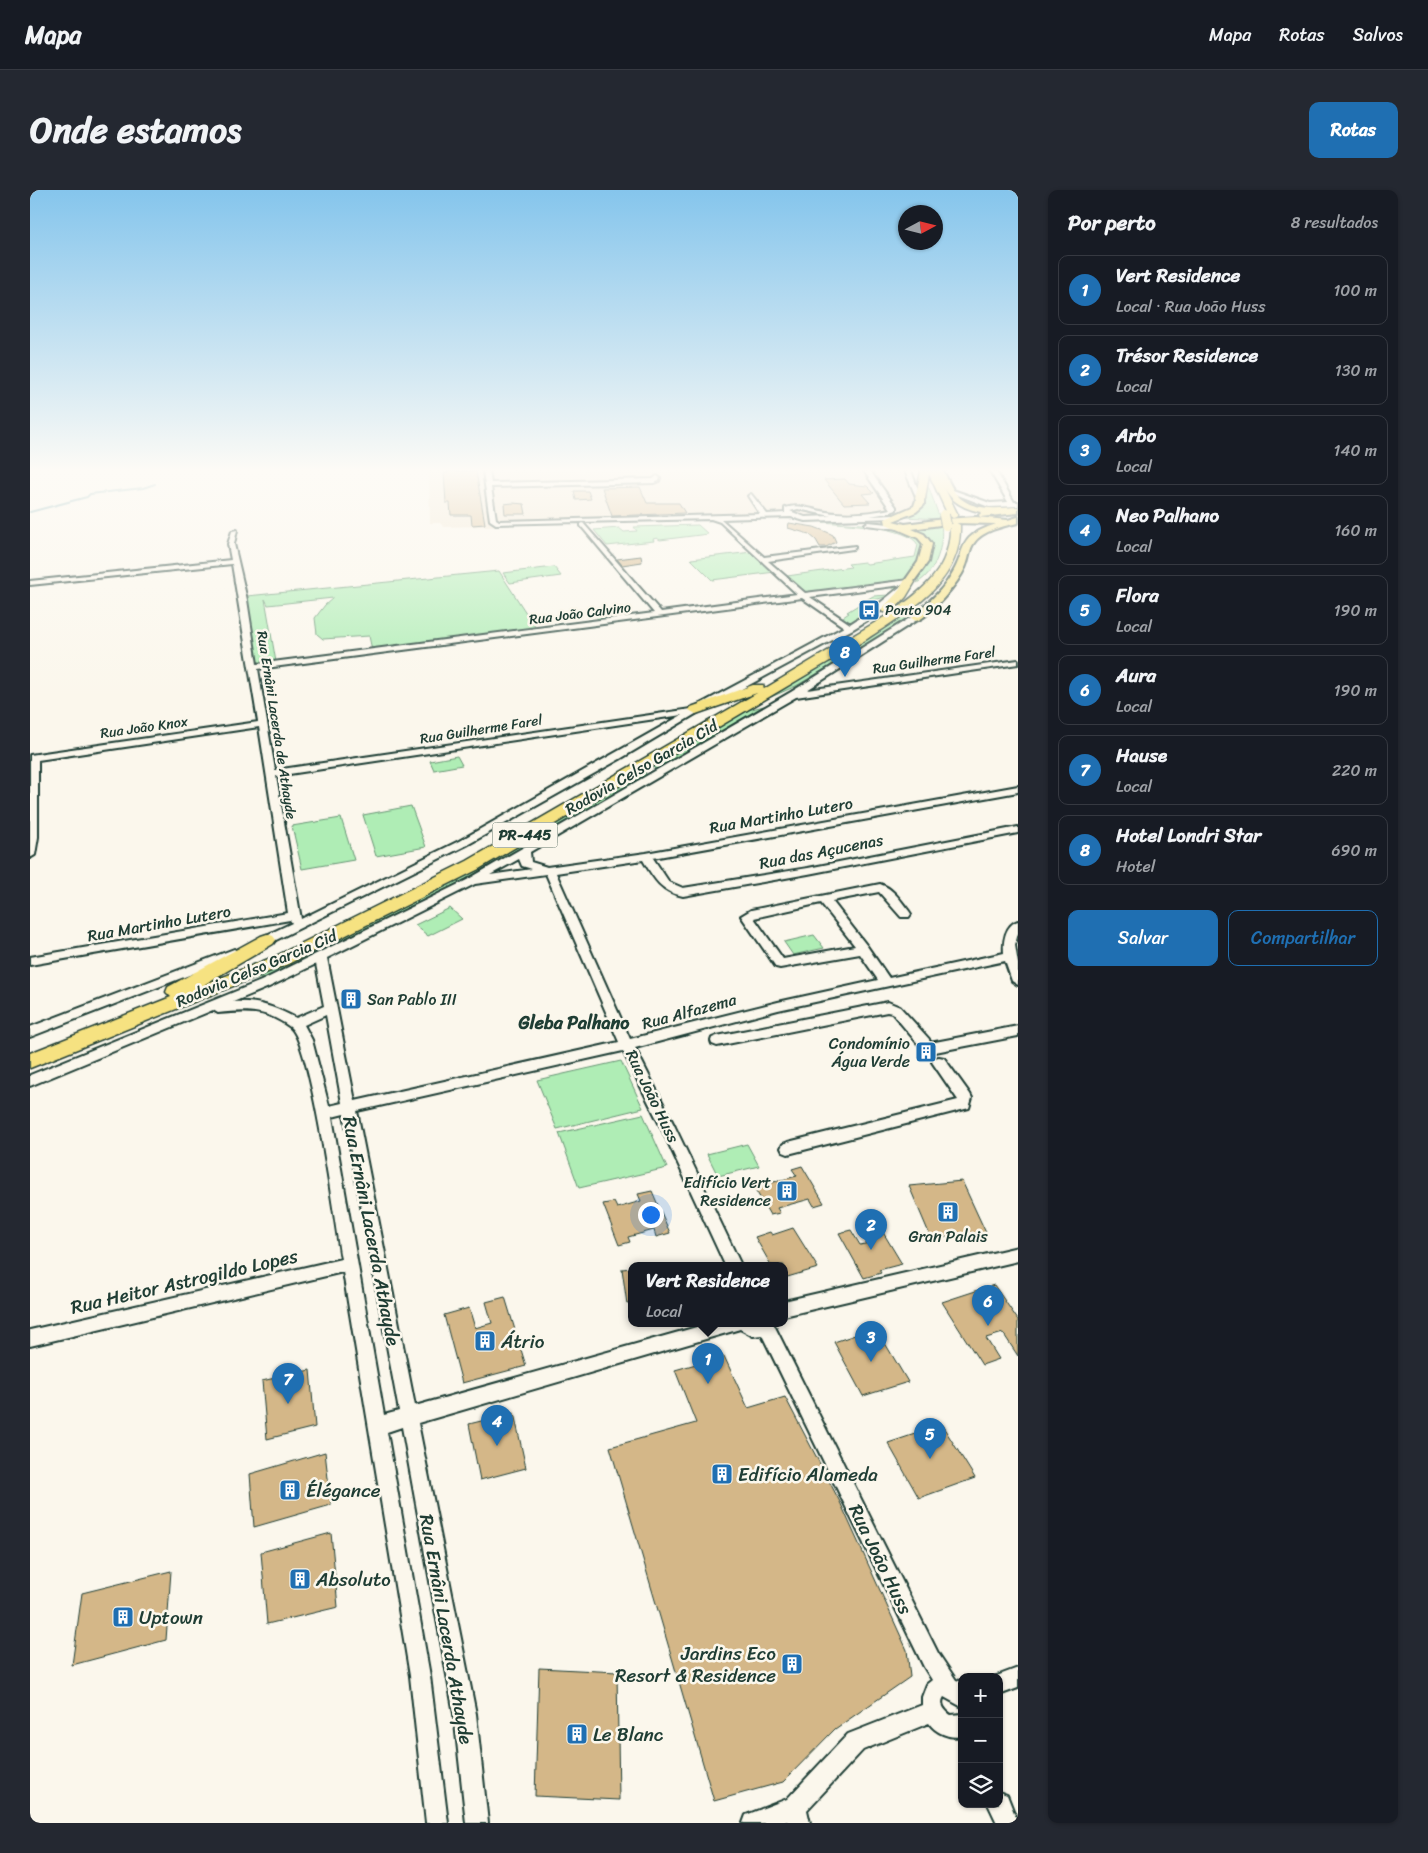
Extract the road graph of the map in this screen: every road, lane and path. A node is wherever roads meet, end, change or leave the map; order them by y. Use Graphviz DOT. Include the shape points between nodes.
graph roads {
  1 [pos="232,547"];
  2 [pos="602,547"];
  3 [pos="751,547"];
  4 [pos="851,547"];
  5 [pos="927,547"];
  6 [pos="946,547"];
  7 [pos="954,547"];
  8 [pos="966,547"];
  9 [pos="764,559"];
  10 [pos="235,562"];
  11 [pos="939,577"];
  12 [pos="909,582"];
  13 [pos="30,583"];
  14 [pos="803,596"];
  15 [pos="660,615"];
  16 [pos="916,618"];
  17 [pos="875,622"];
  18 [pos="850,627"];
  19 [pos="1018,662"];
  20 [pos="253,667"];
  21 [pos="814,681"];
  22 [pos="764,686"];
  23 [pos="794,694"];
  24 [pos="696,710"];
  25 [pos="733,713"];
  26 [pos="262,724"];
  27 [pos="32,758"];
  28 [pos="271,774"];
  29 [pos="1018,789"];
  30 [pos="1018,830"];
  31 [pos="525,851"];
  32 [pos="30,855"];
  33 [pos="646,856"];
  34 [pos="550,871"];
  35 [pos="471,882"];
  36 [pos="824,899"];
  37 [pos="905,914"];
  38 [pos="296,920"];
  39 [pos="1018,925"];
  40 [pos="267,940"];
  41 [pos="863,949"];
  42 [pos="321,956"];
  43 [pos="1008,956"];
  44 [pos="30,961"];
  45 [pos="1018,981"];
  46 [pos="886,982"];
  47 [pos="151,1005"];
  48 [pos="331,1008"];
  49 [pos="207,1009"];
  50 [pos="296,1024"];
  51 [pos="1018,1031"];
  52 [pos="30,1032"];
  53 [pos="717,1041"];
  54 [pos="627,1045"];
  55 [pos="30,1051"];
  56 [pos="932,1051"];
  57 [pos="30,1061"];
  58 [pos="30,1081"];
  59 [pos="349,1107"];
  60 [pos="324,1112"];
  61 [pos="788,1148"];
  62 [pos="1015,1259"];
  63 [pos="732,1262"];
  64 [pos="348,1264"];
  65 [pos="788,1307"];
  66 [pos="723,1327"];
  67 [pos="767,1327"];
  68 [pos="30,1338"];
  69 [pos="407,1417"];
  70 [pos="376,1426"];
  71 [pos="1018,1678"];
  72 [pos="1003,1684"];
  73 [pos="953,1690"];
  74 [pos="933,1711"];
  75 [pos="958,1729"];
  76 [pos="1001,1808"];
  77 [pos="797,1815"];
  78 [pos="437,1823"];
  79 [pos="477,1823"];
  80 [pos="754,1823"];
  81 [pos="1008,1823"];
  1 -- 10 [label="street, Rua Ernâni Lacerda de Athayde"];
  2 -- 15 [label="street"];
  3 -- 9 [label="street"];
  4 -- 9 [label="street"];
  5 -- 12 [label="main road, Rodovia Celso Garcia Cid / PR-445" via="923,562"];
  6 -- 17 [label="highway, Rodovia Celso Garcia Cid / PR-445" via="923,586"];
  7 -- 11 [label="highway, Rodovia Celso Garcia Cid / PR-445"];
  8 -- 16 [label="main road, Rodovia Celso Garcia Cid / PR-445" via="952,582"];
  9 -- 14 [label="street"];
  10 -- 13 [label="street"];
  10 -- 20 [label="street, Rua Ernâni Lacerda de Athayde"];
  11 -- 16 [label="highway"];
  11 -- 25 [label="highway, Rodovia Celso Garcia Cid / PR-445" via="902,611"];
  12 -- 14 [label="street, Rua João Calvino"];
  12 -- 17 [label="highway" via="902,595"];
  12 -- 18 [label="street, Rodovia Celso Garcia Cid / PR-445" via="891,600"];
  14 -- 15 [label="street, Rua João Calvino"];
  14 -- 18 [label="street"];
  15 -- 20 [label="street, Rua João Calvino"];
  16 -- 21 [label="street, Rodovia Celso Garcia Cid / PR-445"];
  17 -- 22 [label="highway, Rodovia Celso Garcia Cid / PR-445"];
  18 -- 24 [label="street, Rodovia Celso Garcia Cid / PR-445"];
  19 -- 23 [label="street, Rua Guilherme Farel"];
  20 -- 26 [label="street, Rua Ernâni Lacerda de Athayde"];
  21 -- 23 [label="street, Rodovia Celso Garcia Cid / PR-445"];
  21 -- 25 [label="highway"];
  22 -- 24 [label="highway"];
  22 -- 47 [label="highway, Rodovia Celso Garcia Cid / PR-445" via="434,875 321,933"];
  23 -- 31 [label="street, Rodovia Celso Garcia Cid / PR-445"];
  24 -- 28 [label="street, Rua Guilherme Farel"];
  24 -- 38 [label="street, Rodovia Celso Garcia Cid / PR-445" via="463,843 385,883"];
  25 -- 57 [label="highway, Rodovia Celso Garcia Cid / PR-445" via="473,866 282,960"];
  26 -- 27 [label="street, Rua João Knox"];
  26 -- 28 [label="street, Rua Ernâni Lacerda de Athayde"];
  27 -- 32 [label="street" via="34,836"];
  28 -- 38 [label="street, Rua Ernâni Lacerda de Athayde"];
  29 -- 33 [label="street, Rua Martinho Lutero"];
  30 -- 33 [label="street, Rua das Açucenas" via="683,892 665,885"];
  31 -- 34 [label="street" via="526,864"];
  31 -- 35 [label="street, Rodovia Celso Garcia Cid / PR-445"];
  33 -- 34 [label="street, Rua Martinho Lutero"];
  34 -- 35 [label="street"];
  34 -- 54 [label="street, Rua João Huss"];
  35 -- 42 [label="street, Rodovia Celso Garcia Cid / PR-445"];
  36 -- 37 [label="street" via="880,888"];
  36 -- 41 [label="street"];
  36 -- 41 [label="street" via="755,913 747,918 780,964"];
  38 -- 40 [label="street, Rodovia Celso Garcia Cid / PR-445"];
  38 -- 44 [label="street, Rua Martinho Lutero"];
  39 -- 43 [label="street" via="1013,930"];
  40 -- 47 [label="highway"];
  40 -- 52 [label="street, Rodovia Celso Garcia Cid / PR-445"];
  41 -- 46 [label="street"];
  42 -- 48 [label="street"];
  42 -- 49 [label="street, Rodovia Celso Garcia Cid / PR-445"];
  43 -- 45 [label="street"];
  43 -- 46 [label="street, Rua Alfazema"];
  46 -- 54 [label="street, Rua Alfazema"];
  47 -- 55 [label="highway, Rodovia Celso Garcia Cid / PR-445"];
  48 -- 50 [label="street"];
  48 -- 59 [label="street"];
  49 -- 50 [label="street" via="250,1005 272,1011"];
  49 -- 58 [label="street, Rodovia Celso Garcia Cid / PR-445"];
  50 -- 60 [label="street" via="306,1040"];
  51 -- 56 [label="street"];
  53 -- 56 [label="street" via="888,1007 896,1010"];
  54 -- 59 [label="street, Rua Alfazema"];
  54 -- 63 [label="street, Rua João Huss"];
  56 -- 61 [label="street" via="965,1098 964,1104"];
  59 -- 60 [label="street, Rua Ernâni Lacerda Athayde"];
  59 -- 69 [label="street, Rua Ernâni Lacerda Athayde"];
  60 -- 64 [label="street, Rua Ernâni Lacerda Athayde"];
  62 -- 65 [label="street"];
  64 -- 68 [label="street, Rua Heitor Astrogildo Lopes"];
  64 -- 70 [label="street, Rua Ernâni Lacerda Athayde"];
  66 -- 69 [label="street"];
  67 -- 73 [label="street, Rua João Huss" via="931,1660"];
  69 -- 70 [label="street"];
  69 -- 79 [label="street, Rua Ernâni Lacerda Athayde" via="464,1714"];
  70 -- 78 [label="street, Rua Ernâni Lacerda Athayde" via="420,1676"];
  71 -- 72 [label="street"];
  73 -- 74 [label="street" via="931,1697"];
  74 -- 75 [label="street" via="942,1723"];
  74 -- 77 [label="street" via="856,1742"];
  76 -- 81 [label="street"];
  77 -- 80 [label="street"];
}
